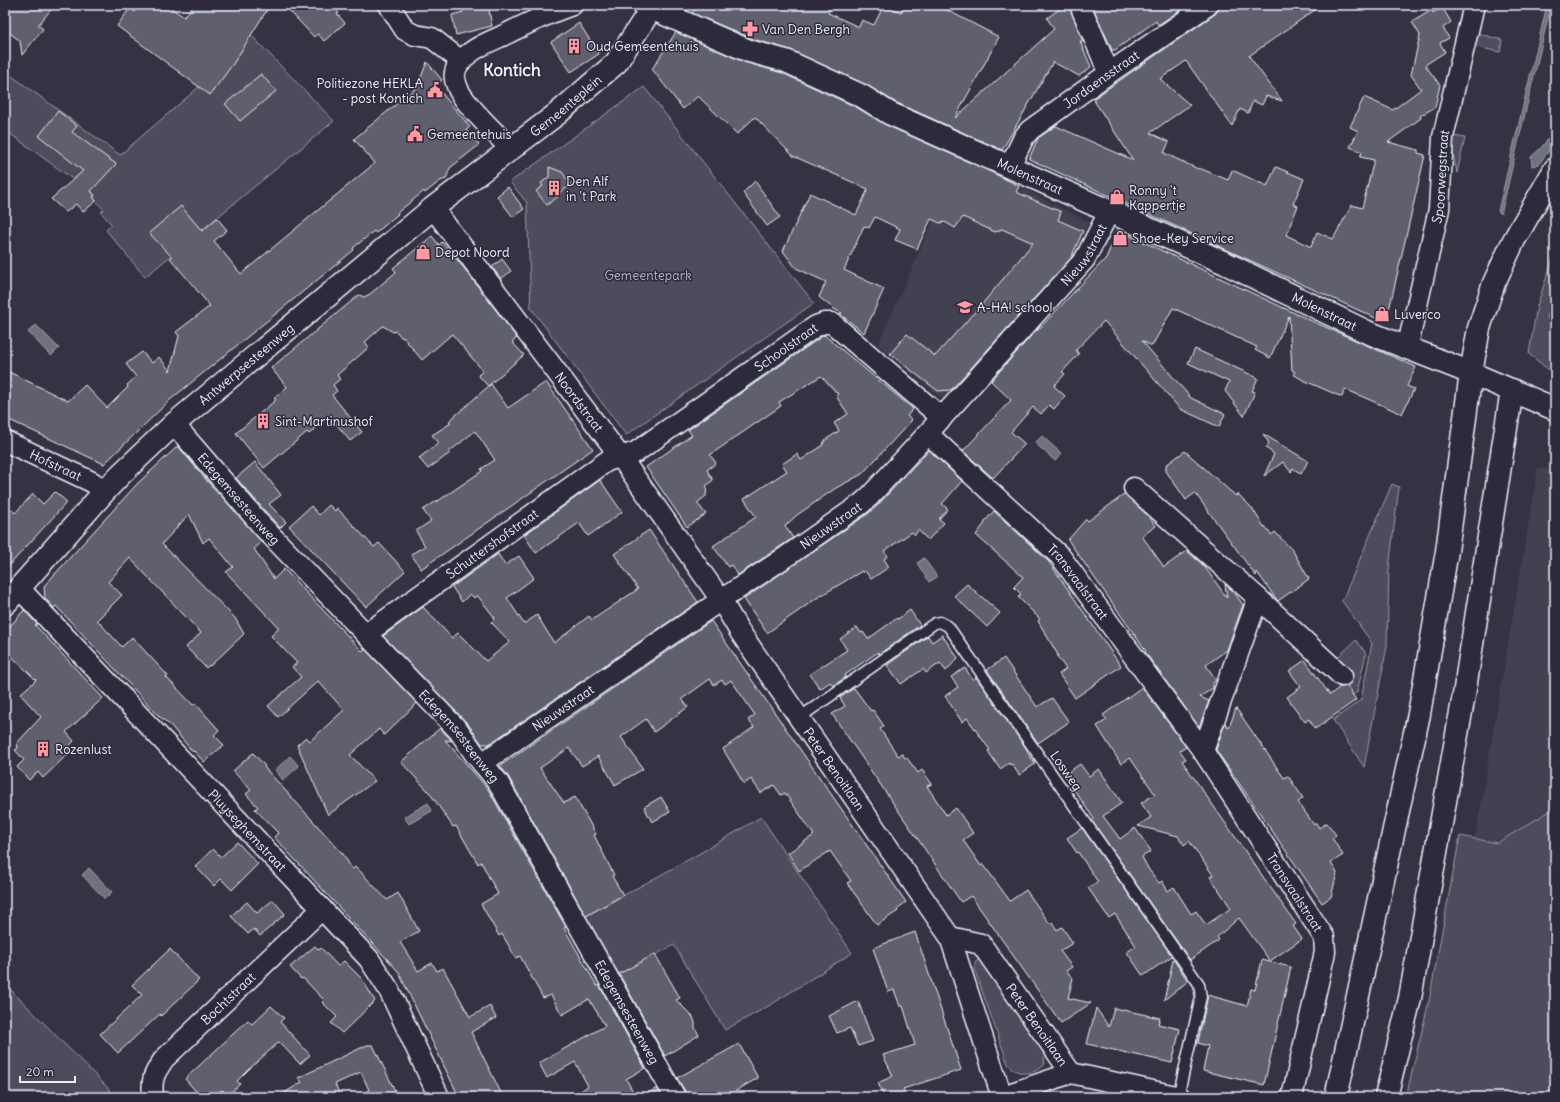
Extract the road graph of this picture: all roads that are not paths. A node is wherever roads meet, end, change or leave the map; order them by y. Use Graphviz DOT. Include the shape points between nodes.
graph roads {
  1 [pos="389,5"];
  2 [pos="572,5"];
  3 [pos="1080,5"];
  4 [pos="1208,5"];
  5 [pos="1474,5"];
  6 [pos="647,7"];
  7 [pos="461,61"];
  8 [pos="1109,73"];
  9 [pos="510,148"];
  10 [pos="1009,168"];
  11 [pos="1555,169"];
  12 [pos="433,208"];
  13 [pos="1109,212"];
  14 [pos="1407,349"];
  15 [pos="1471,373"];
  16 [pos="1512,390"];
  17 [pos="1555,409"];
  18 [pos="942,418"];
  19 [pos="174,424"];
  20 [pos="928,434"];
  21 [pos="5,441"];
  22 [pos="620,456"];
  23 [pos="1134,488"];
  24 [pos="105,491"];
  25 [pos="12,596"];
  26 [pos="1258,598"];
  27 [pos="721,600"];
  28 [pos="366,634"];
  29 [pos="1342,676"];
  30 [pos="798,718"];
  31 [pos="1203,751"];
  32 [pos="482,763"];
  33 [pos="322,909"];
  34 [pos="950,937"];
  35 [pos="1071,1072"];
  36 [pos="153,1097"];
  37 [pos="439,1097"];
  38 [pos="675,1097"];
  39 [pos="1002,1097"];
  40 [pos="1179,1097"];
  41 [pos="1292,1097"];
  42 [pos="1336,1097"];
  43 [pos="1386,1097"];
  1 -- 7 [label="street" via="405,30 432,38"];
  2 -- 7 [label="street" via="497,38"];
  3 -- 8 [label="street"];
  4 -- 8 [label="street, Jordaensstraat"];
  5 -- 14 [label="street, Spoorwegstraat" via="1443,137 1439,209"];
  6 -- 9 [label="main road, Gemeenteplein" via="616,63 556,114"];
  6 -- 10 [label="main road, Molenstraat" via="749,51 786,62"];
  7 -- 9 [label="street" via="454,74 461,96"];
  8 -- 10 [label="street, Jordaensstraat" via="1030,130"];
  9 -- 12 [label="main road, Antwerpsesteenweg"];
  10 -- 13 [label="main road, Molenstraat"];
  11 -- 15 [label="main road" via="1514,240 1494,283 1479,328"];
  12 -- 19 [label="main road, Antwerpsesteenweg"];
  12 -- 22 [label="street, Noordstraat"];
  13 -- 14 [label="main road, Molenstraat"];
  13 -- 18 [label="street, Nieuwstraat" via="1085,259"];
  14 -- 15 [label="main road, Molenstraat"];
  15 -- 16 [label="main road"];
  15 -- 42 [label="main road" via="1446,551 1419,714"];
  16 -- 17 [label="main road"];
  16 -- 43 [label="main road" via="1458,726 1410,998"];
  18 -- 20 [label="street, Nieuwstraat"];
  18 -- 22 [label="street, Schoolstraat" via="832,323 824,323 816,326 636,452"];
  19 -- 24 [label="main road, Antwerpsesteenweg"];
  19 -- 28 [label="street, Edegemsesteenweg" via="262,527"];
  20 -- 27 [label="street, Nieuwstraat" via="870,497"];
  20 -- 31 [label="street, Transvaalstraat" via="1060,556"];
  21 -- 24 [label="street, Hofstraat" via="92,482"];
  22 -- 27 [label="street, Noordstraat"];
  22 -- 28 [label="street, Schuttershofstraat" via="607,461"];
  23 -- 26 [label="street"];
  24 -- 25 [label="main road, Antwerpsesteenweg"];
  25 -- 33 [label="street, Pluyseghemstraat"];
  26 -- 29 [label="street"];
  26 -- 31 [label="street"];
  27 -- 30 [label="street, Peter Benoitlaan"];
  27 -- 32 [label="street, Nieuwstraat"];
  28 -- 32 [label="street, Edegemsesteenweg" via="460,731"];
  30 -- 34 [label="street, Peter Benoitlaan"];
  30 -- 40 [label="lane, Losweg" via="935,623 940,622 948,626 1199,984 1201,997"];
  31 -- 41 [label="street, Transvaalstraat" via="1324,937 1325,952"];
  32 -- 38 [label="street, Edegemsesteenweg" via="504,791"];
  33 -- 36 [label="street, Bochtstraat" via="164,1059 151,1083"];
  33 -- 37 [label="street, Pluyseghemstraat" via="368,959 389,990"];
  34 -- 35 [label="street, Peter Benoitlaan" via="981,944"];
  34 -- 39 [label="street, Peter Benoitlaan"];
  35 -- 39 [label="street"];
  35 -- 40 [label="street"];
}
